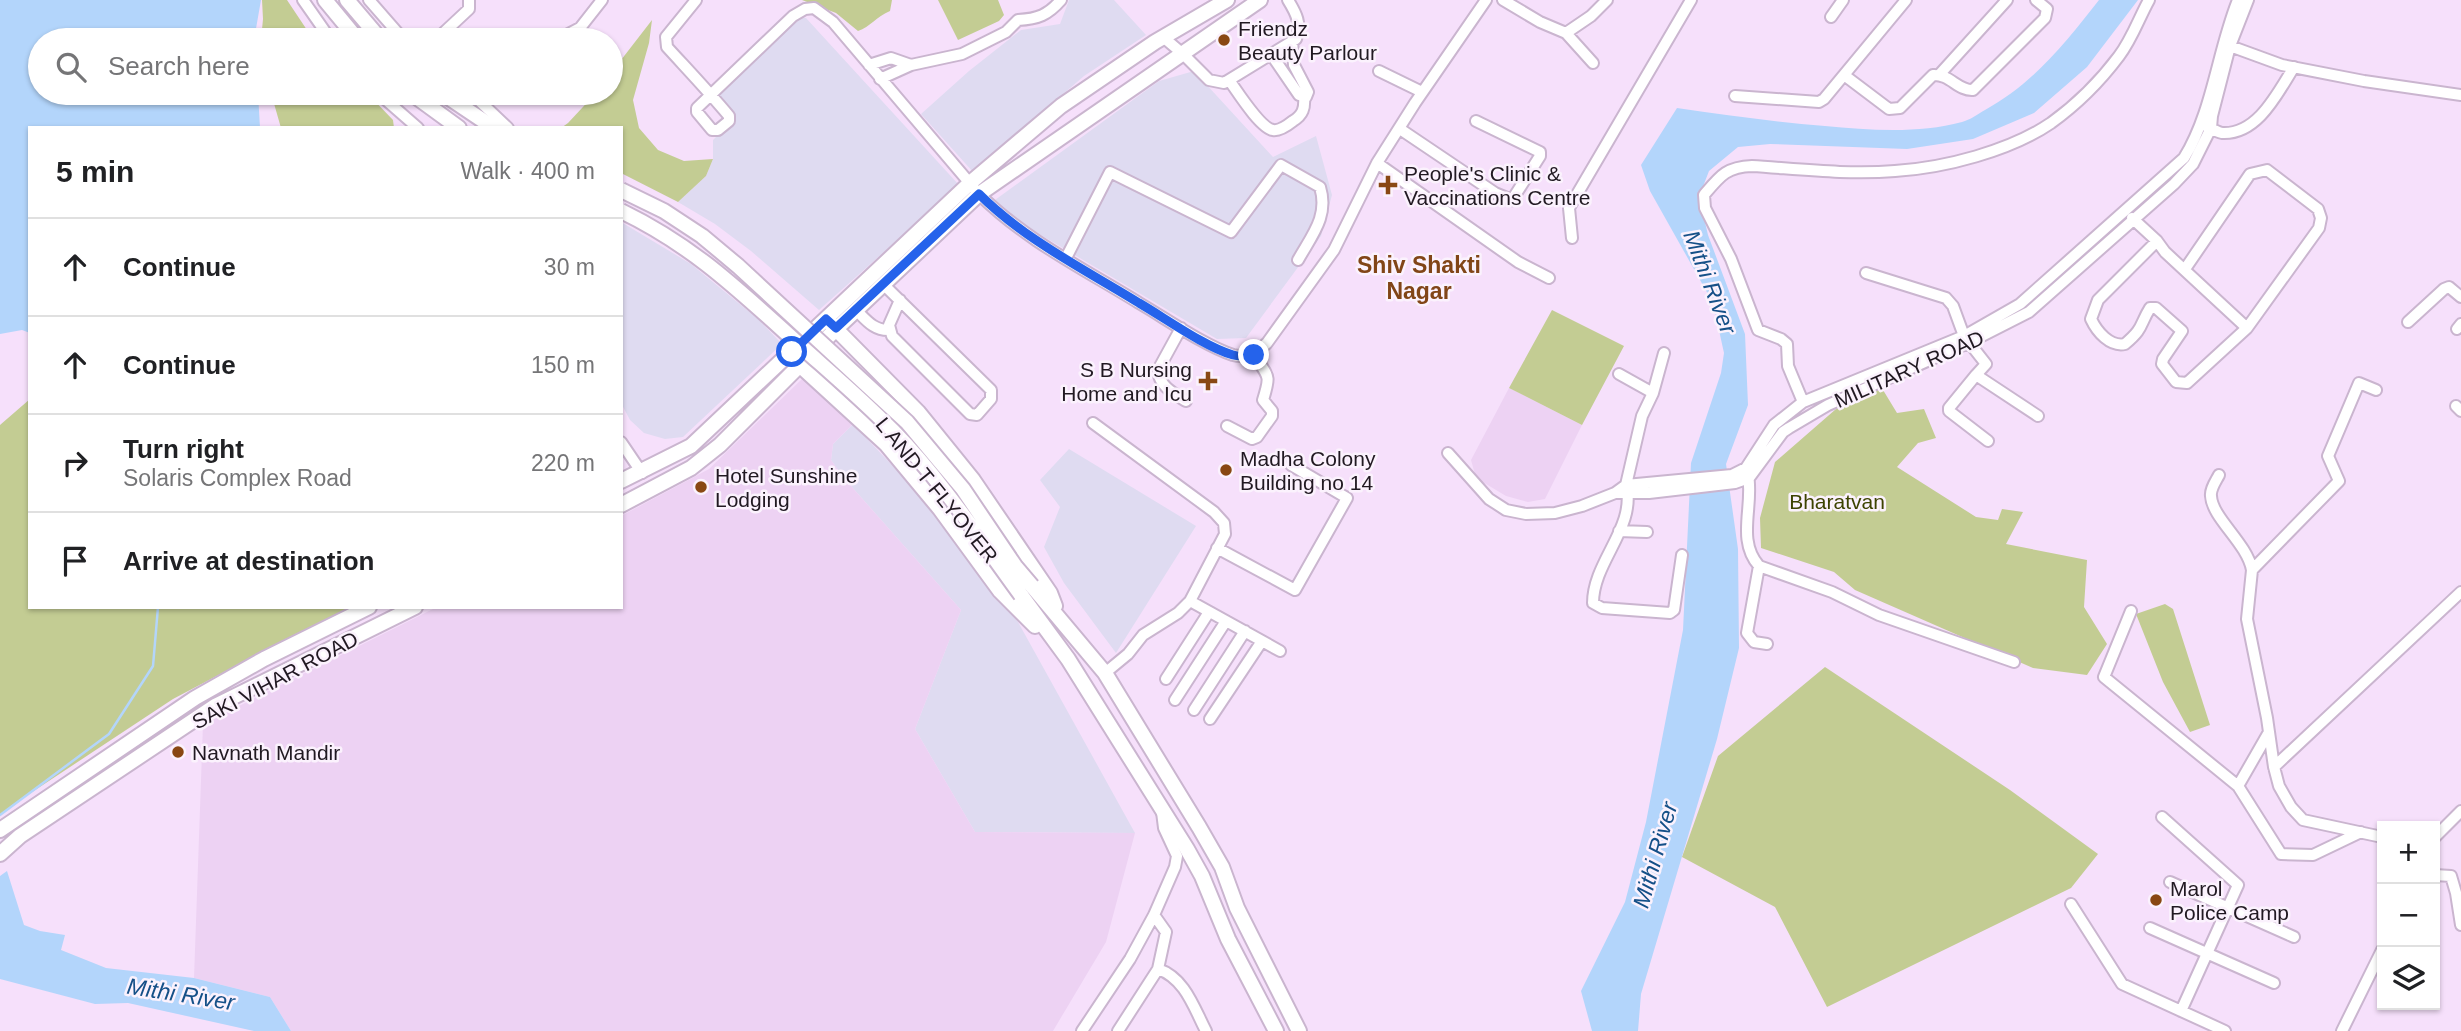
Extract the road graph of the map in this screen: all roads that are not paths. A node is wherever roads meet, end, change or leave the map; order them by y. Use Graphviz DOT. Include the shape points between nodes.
graph roads {
  1 [pos="303,0"];
  2 [pos="369,0"];
  3 [pos="470,0"];
  4 [pos="602,0"];
  5 [pos="696,0"];
  6 [pos="1061,0"];
  7 [pos="1227,0"];
  8 [pos="1260,0"];
  9 [pos="1288,0"];
  10 [pos="1486,0"];
  11 [pos="1503,0"];
  12 [pos="1607,0"];
  13 [pos="1691,0"];
  14 [pos="1843,0"];
  15 [pos="1906,0"];
  16 [pos="2007,0"];
  17 [pos="2036,0"];
  18 [pos="2149,0"];
  19 [pos="2238,0"];
  20 [pos="2248,0"];
  21 [pos="349,2"];
  22 [pos="327,3"];
  23 [pos="1830,18"];
  24 [pos="323,28"];
  25 [pos="348,28"];
  26 [pos="371,28"];
  27 [pos="391,28"];
  28 [pos="449,28"];
  29 [pos="580,28"];
  30 [pos="1566,33"];
  31 [pos="1163,37"];
  32 [pos="1292,41"];
  33 [pos="2230,46"];
  34 [pos="1183,54"];
  35 [pos="1270,54"];
  36 [pos="1593,63"];
  37 [pos="869,65"];
  38 [pos="911,65"];
  39 [pos="2294,67"];
  40 [pos="1379,71"];
  41 [pos="2219,71"];
  42 [pos="1844,75"];
  43 [pos="1939,75"];
  44 [pos="880,79"];
  45 [pos="1228,80"];
  46 [pos="1422,92"];
  47 [pos="2461,95"];
  48 [pos="1735,96"];
  49 [pos="1304,97"];
  50 [pos="392,105"];
  51 [pos="427,105"];
  52 [pos="460,105"];
  53 [pos="484,105"];
  54 [pos="1476,121"];
  55 [pos="416,126"];
  56 [pos="456,126"];
  57 [pos="491,126"];
  58 [pos="506,126"];
  59 [pos="2206,126"];
  60 [pos="1400,129"];
  61 [pos="2188,161"];
  62 [pos="1377,163"];
  63 [pos="975,188"];
  64 [pos="623,191"];
  65 [pos="2125,211"];
  66 [pos="623,212"];
  67 [pos="2135,220"];
  68 [pos="2096,236"];
  69 [pos="1572,238"];
  70 [pos="2157,241"];
  71 [pos="2106,246"];
  72 [pos="1066,258"];
  73 [pos="1298,260"];
  74 [pos="2185,269"];
  75 [pos="1866,273"];
  76 [pos="1549,278"];
  77 [pos="884,285"];
  78 [pos="2459,291"];
  79 [pos="900,300"];
  80 [pos="856,310"];
  81 [pos="2409,322"];
  82 [pos="831,324"];
  83 [pos="1181,328"];
  84 [pos="2247,328"];
  85 [pos="890,330"];
  86 [pos="1967,339"];
  87 [pos="1664,353"];
  88 [pos="788,355"];
  89 [pos="1254,355"];
  90 [pos="1917,361"];
  91 [pos="800,366"];
  92 [pos="1619,374"];
  93 [pos="1976,375"];
  94 [pos="2376,390"];
  95 [pos="899,393"];
  96 [pos="1653,393"];
  97 [pos="1186,401"];
  98 [pos="1803,402"];
  99 [pos="2038,416"];
  100 [pos="1093,423"];
  101 [pos="867,425"];
  102 [pos="1227,426"];
  103 [pos="1988,441"];
  104 [pos="623,445"];
  105 [pos="1448,453"];
  106 [pos="1291,465"];
  107 [pos="642,473"];
  108 [pos="1748,473"];
  109 [pos="2220,475"];
  110 [pos="623,481"];
  111 [pos="652,489"];
  112 [pos="1627,490"];
  113 [pos="627,503"];
  114 [pos="1619,531"];
  115 [pos="1647,532"];
  116 [pos="1217,548"];
  117 [pos="1682,555"];
  118 [pos="1759,566"];
  119 [pos="2252,570"];
  120 [pos="1026,590"];
  121 [pos="2461,592"];
  122 [pos="1190,601"];
  123 [pos="365,609"];
  124 [pos="411,609"];
  125 [pos="2131,611"];
  126 [pos="1209,612"];
  127 [pos="1059,619"];
  128 [pos="1226,621"];
  129 [pos="1245,631"];
  130 [pos="1262,641"];
  131 [pos="1767,644"];
  132 [pos="1280,651"];
  133 [pos="1068,659"];
  134 [pos="2014,662"];
  135 [pos="1105,673"];
  136 [pos="1166,678"];
  137 [pos="1175,700"];
  138 [pos="1194,710"];
  139 [pos="1210,719"];
  140 [pos="2269,732"];
  141 [pos="2274,767"];
  142 [pos="2238,786"];
  143 [pos="35,806"];
  144 [pos="1162,809"];
  145 [pos="2461,811"];
  146 [pos="2162,817"];
  147 [pos="44,820"];
  148 [pos="0,831"];
  149 [pos="2361,832"];
  150 [pos="2440,832"];
  151 [pos="2377,836"];
  152 [pos="0,854"];
  153 [pos="2440,875"];
  154 [pos="2169,882"];
  155 [pos="2071,904"];
  156 [pos="2228,908"];
  157 [pos="1154,915"];
  158 [pos="2461,925"];
  159 [pos="2150,928"];
  160 [pos="2294,937"];
  161 [pos="2207,953"];
  162 [pos="2377,960"];
  163 [pos="1158,968"];
  164 [pos="2274,983"];
  165 [pos="2181,1011"];
  166 [pos="1082,1031"];
  167 [pos="1118,1031"];
  168 [pos="1206,1031"];
  169 [pos="1276,1031"];
  170 [pos="1299,1031"];
  171 [pos="2225,1031"];
  172 [pos="2342,1031"];
  1 -- 24 [label="street"];
  2 -- 27 [label="street"];
  3 -- 28 [label="street" via="469,9"];
  4 -- 29 [label="street"];
  5 -- 37 [label="street" via="666,37 666,44 715,91 805,9 814,8 833,22"];
  6 -- 38 [label="street" via="1046,15 1018,20 1006,32 962,54"];
  7 -- 31 [label="main road"];
  8 -- 34 [label="main road"];
  9 -- 32 [label="street" via="1298,17 1298,36"];
  10 -- 46 [label="street"];
  11 -- 30 [label="street"];
  12 -- 30 [label="street"];
  13 -- 69 [label="street" via="1569,208"];
  14 -- 23 [label="street"];
  15 -- 42 [label="street"];
  16 -- 43 [label="street"];
  17 -- 43 [label="street" via="2047,9 2045,18 1973,90"];
  18 -- 98 [label="street" via="2118,57 2082,96 2051,122 2001,147 1944,165 1896,171 1736,166 1722,174 1704,195 1705,208 1758,330 1787,344 1788,366"];
  19 -- 41 [label="street"];
  20 -- 33 [label="street, MILITARY ROAD"];
  21 -- 26 [label="main road"];
  22 -- 25 [label="main road"];
  30 -- 36 [label="street"];
  31 -- 34 [label="street"];
  31 -- 63 [label="main road" via="1062,106"];
  32 -- 35 [label="street"];
  32 -- 49 [label="street" via="1294,65 1308,92"];
  33 -- 39 [label="street"];
  33 -- 41 [label="street, MILITARY ROAD"];
  34 -- 45 [label="street" via="1209,80"];
  34 -- 63 [label="main road"];
  35 -- 45 [label="street"];
  35 -- 49 [label="street"];
  37 -- 38 [label="street" via="891,58"];
  37 -- 44 [label="street"];
  38 -- 44 [label="street"];
  39 -- 47 [label="street"];
  39 -- 59 [label="street" via="2250,125 2222,133"];
  40 -- 46 [label="street"];
  41 -- 59 [label="street, MILITARY ROAD"];
  42 -- 43 [label="street" via="1889,109 1900,108 1929,78"];
  42 -- 48 [label="street" via="1819,102"];
  44 -- 63 [label="street"];
  45 -- 49 [label="street" via="1261,123 1277,131 1296,120"];
  46 -- 60 [label="street"];
  50 -- 55 [label="street"];
  51 -- 56 [label="main road"];
  52 -- 57 [label="main road"];
  53 -- 58 [label="street"];
  54 -- 60 [label="street" via="1540,152 1513,200 1495,193"];
  59 -- 61 [label="street, MILITARY ROAD"];
  60 -- 62 [label="street"];
  61 -- 65 [label="street"];
  61 -- 67 [label="street, MILITARY ROAD"];
  62 -- 76 [label="street" via="1518,262"];
  62 -- 89 [label="street" via="1334,250 1267,344"];
  63 -- 72 [label="street" via="1002,217"];
  63 -- 77 [label="main road"];
  63 -- 82 [label="main road"];
  64 -- 120 [label="main road, L AND T FLYOVER, bridge" via="702,236 894,408 963,489"];
  65 -- 67 [label="street"];
  65 -- 68 [label="street"];
  66 -- 120 [label="main road, L AND T FLYOVER, bridge" via="690,250 881,419"];
  67 -- 70 [label="street"];
  67 -- 71 [label="street, MILITARY ROAD"];
  68 -- 71 [label="street"];
  68 -- 86 [label="street" via="2020,304"];
  70 -- 74 [label="street"];
  70 -- 84 [label="street" via="2098,300 2091,319 2095,328 2112,344 2125,344 2142,328 2150,308 2157,308 2181,327 2162,364 2182,384"];
  71 -- 86 [label="street, MILITARY ROAD" via="2029,312"];
  72 -- 73 [label="street" via="1110,172 1231,232 1281,165 1321,187 1324,199 1323,215"];
  72 -- 83 [label="street"];
  74 -- 84 [label="street"];
  74 -- 84 [label="street" via="2250,174 2267,170 2318,209 2319,228"];
  75 -- 86 [label="street" via="1946,298"];
  77 -- 79 [label="street"];
  77 -- 80 [label="main road"];
  78 -- 81 [label="street" via="2444,289"];
  79 -- 85 [label="street"];
  79 -- 85 [label="street" via="991,390 991,399 977,415 970,414 895,341"];
  80 -- 82 [label="main road"];
  80 -- 85 [label="street" via="874,327"];
  82 -- 88 [label="main road"];
  82 -- 91 [label="main road"];
  82 -- 95 [label="main road"];
  83 -- 89 [label="street" via="1231,355"];
  83 -- 97 [label="street" via="1158,375 1168,390"];
  86 -- 90 [label="street, MILITARY ROAD"];
  86 -- 93 [label="street" via="1986,365"];
  87 -- 96 [label="street"];
  88 -- 91 [label="main road"];
  88 -- 107 [label="main road" via="691,446"];
  89 -- 102 [label="street" via="1269,378 1262,400 1272,415 1252,439"];
  90 -- 98 [label="street"];
  90 -- 108 [label="street, MILITARY ROAD" via="1783,432"];
  91 -- 101 [label="main road"];
  91 -- 111 [label="main road" via="720,445 691,468"];
  92 -- 96 [label="street"];
  93 -- 99 [label="street"];
  93 -- 103 [label="street" via="1949,411"];
  94 -- 119 [label="street" via="2359,383 2328,456 2339,481"];
  95 -- 101 [label="main road"];
  95 -- 127 [label="main road" via="973,480 1050,593"];
  96 -- 112 [label="street" via="1642,416"];
  98 -- 108 [label="street" via="1774,425"];
  100 -- 116 [label="street" via="1214,512 1224,523 1225,534"];
  101 -- 133 [label="main road" via="940,509 1000,591"];
  104 -- 107 [label="street"];
  105 -- 112 [label="street" via="1489,499 1506,510 1555,513"];
  106 -- 116 [label="street" via="1347,498 1295,590"];
  107 -- 110 [label="main road"];
  107 -- 111 [label="main road"];
  108 -- 112 [label="street" via="1733,479"];
  108 -- 118 [label="street" via="1746,537 1751,557"];
  109 -- 119 [label="street" via="2212,489 2213,505 2246,551"];
  111 -- 113 [label="main road"];
  112 -- 114 [label="street" via="1625,519"];
  114 -- 115 [label="street"];
  114 -- 117 [label="street" via="1600,572 1593,597 1596,606 1670,613"];
  116 -- 122 [label="street"];
  118 -- 131 [label="street" via="1747,633 1754,642"];
  118 -- 134 [label="street" via="1879,615"];
  119 -- 140 [label="street" via="2246,619"];
  120 -- 127 [label="main road, L AND T FLYOVER"];
  120 -- 133 [label="main road, L AND T FLYOVER"];
  121 -- 141 [label="street"];
  122 -- 126 [label="street"];
  122 -- 135 [label="street" via="1143,635"];
  123 -- 143 [label="main road, SAKI VIHAR ROAD" via="195,698"];
  124 -- 147 [label="main road, SAKI VIHAR ROAD" via="215,706"];
  125 -- 142 [label="street" via="2104,677"];
  126 -- 128 [label="street"];
  126 -- 136 [label="street"];
  127 -- 135 [label="main road, L AND T FLYOVER"];
  128 -- 129 [label="street"];
  128 -- 137 [label="street"];
  129 -- 130 [label="street"];
  129 -- 138 [label="street"];
  130 -- 132 [label="street"];
  130 -- 139 [label="street"];
  133 -- 144 [label="main road"];
  135 -- 170 [label="main road, L AND T FLYOVER" via="1222,867 1237,908"];
  140 -- 141 [label="street"];
  140 -- 142 [label="street"];
  141 -- 149 [label="street" via="2279,786 2303,820"];
  142 -- 149 [label="street" via="2281,854 2313,855"];
  143 -- 147 [label="main road"];
  143 -- 148 [label="main road, SAKI VIHAR ROAD"];
  144 -- 157 [label="street" via="1164,828 1177,856"];
  144 -- 169 [label="main road" via="1202,876 1228,939"];
  145 -- 150 [label="street"];
  146 -- 156 [label="street" via="2238,885"];
  147 -- 152 [label="main road, SAKI VIHAR ROAD"];
  149 -- 151 [label="street"];
  153 -- 158 [label="street" via="2451,876"];
  154 -- 156 [label="street"];
  155 -- 165 [label="street" via="2122,984"];
  156 -- 160 [label="street"];
  156 -- 161 [label="street"];
  157 -- 163 [label="street" via="1166,932"];
  157 -- 166 [label="street"];
  159 -- 161 [label="street"];
  161 -- 164 [label="street"];
  161 -- 165 [label="street"];
  162 -- 172 [label="street"];
  163 -- 167 [label="street"];
  163 -- 168 [label="street" via="1181,984"];
  165 -- 171 [label="street"];
}
